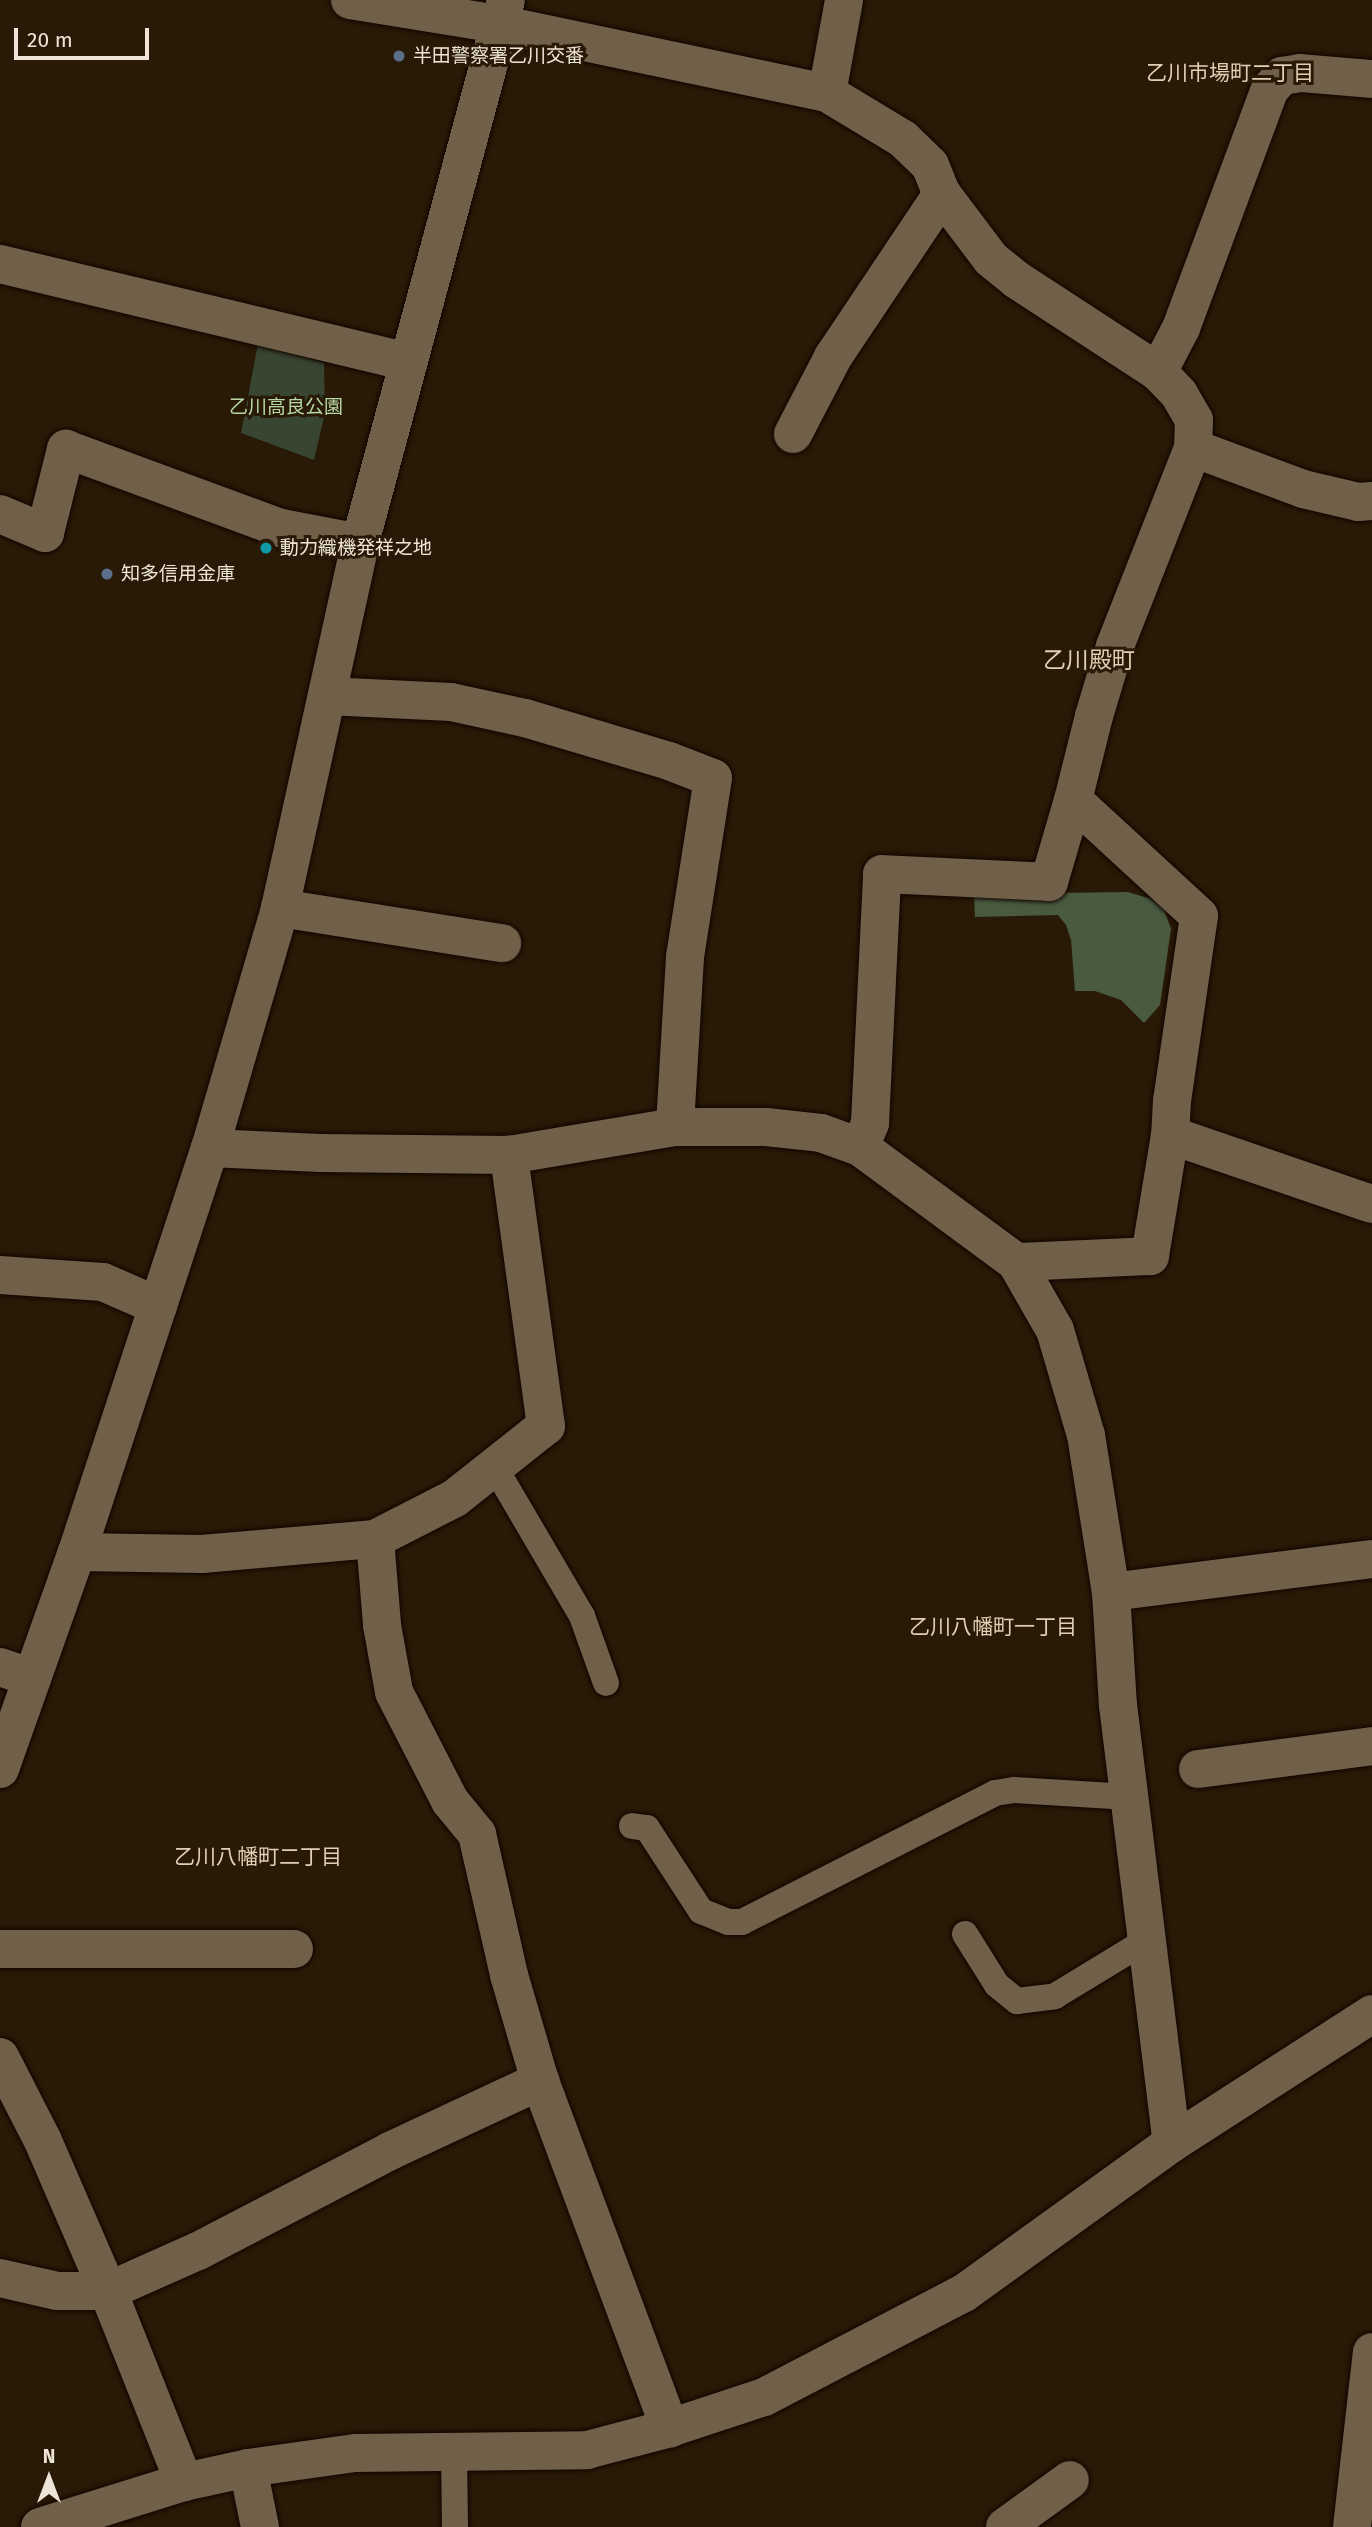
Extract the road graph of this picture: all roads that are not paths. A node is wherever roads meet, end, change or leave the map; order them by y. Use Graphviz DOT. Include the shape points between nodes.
graph roads {
  1 [pos="349,0"];
  2 [pos="844,0"];
  3 [pos="503,12"];
  4 [pos="1372,79"];
  5 [pos="827,93"];
  6 [pos="942,194"];
  7 [pos="0,264"];
  8 [pos="408,362"];
  9 [pos="1158,372"];
  10 [pos="793,434"];
  11 [pos="1193,448"];
  12 [pos="1372,501"];
  13 [pos="0,514"];
  14 [pos="360,543"];
  15 [pos="327,696"];
  16 [pos="1073,800"];
  17 [pos="280,908"];
  18 [pos="502,943"];
  19 [pos="675,1127"];
  20 [pos="1170,1135"];
  21 [pos="860,1147"];
  22 [pos="210,1148"];
  23 [pos="509,1155"];
  24 [pos="1372,1204"];
  25 [pos="1016,1262"];
  26 [pos="0,1275"];
  27 [pos="158,1306"];
  28 [pos="494,1466"];
  29 [pos="375,1539"];
  30 [pos="77,1552"];
  31 [pos="1372,1559"];
  32 [pos="1111,1592"];
  33 [pos="16,1673"];
  34 [pos="606,1684"];
  35 [pos="1372,1746"];
  36 [pos="0,1769"];
  37 [pos="1198,1769"];
  38 [pos="1129,1797"];
  39 [pos="632,1826"];
  40 [pos="965,1934"];
  41 [pos="1147,1940"];
  42 [pos="0,1949"];
  43 [pos="294,1949"];
  44 [pos="1372,2014"];
  45 [pos="0,2057"];
  46 [pos="540,2081"];
  47 [pos="1172,2143"];
  48 [pos="0,2278"];
  49 [pos="108,2291"];
  50 [pos="1372,2352"];
  51 [pos="670,2428"];
  52 [pos="454,2454"];
  53 [pos="248,2468"];
  54 [pos="1070,2480"];
  55 [pos="184,2482"];
  56 [pos="40,2527"];
  57 [pos="260,2527"];
  58 [pos="455,2527"];
  59 [pos="1005,2527"];
  60 [pos="1352,2527"];
  1 -- 3 [label="street" via="455,19"];
  2 -- 5 [label="street"];
  3 -- 5 [label="street"];
  3 -- 8 [label="street"];
  4 -- 9 [label="street" via="1300,73 1282,76 1270,89 1181,328"];
  5 -- 6 [label="street" via="903,138 930,165"];
  6 -- 9 [label="street" via="991,259"];
  6 -- 10 [label="street" via="833,357"];
  7 -- 8 [label="street"];
  8 -- 14 [label="street"];
  9 -- 11 [label="street" via="1179,394 1194,420"];
  11 -- 12 [label="street" via="1303,489"];
  11 -- 16 [label="street" via="1115,646"];
  13 -- 14 [label="street" via="45,533 66,449 281,528"];
  14 -- 15 [label="street"];
  15 -- 17 [label="street"];
  15 -- 19 [label="street" via="451,702 525,718 713,778 685,957"];
  16 -- 20 [label="street" via="1199,916"];
  16 -- 21 [label="street" via="1049,882 882,874 870,1123"];
  17 -- 18 [label="street"];
  17 -- 22 [label="street"];
  19 -- 21 [label="street" via="766,1127 821,1133"];
  19 -- 23 [label="street"];
  20 -- 24 [label="street"];
  20 -- 25 [label="street" via="1150,1256"];
  21 -- 25 [label="street"];
  22 -- 23 [label="street"];
  22 -- 27 [label="street"];
  23 -- 28 [label="street" via="546,1426"];
  25 -- 32 [label="street" via="1055,1329 1086,1435"];
  26 -- 27 [label="street" via="103,1282"];
  27 -- 30 [label="street"];
  28 -- 29 [label="street" via="455,1497"];
  28 -- 34 [label="lane" via="582,1616"];
  29 -- 30 [label="street" via="202,1554"];
  29 -- 46 [label="street" via="394,1692 450,1801 477,1834 509,1975"];
  30 -- 33 [label="street"];
  31 -- 32 [label="street"];
  32 -- 38 [label="street"];
  33 -- 36 [label="street"];
  35 -- 37 [label="street"];
  38 -- 39 [label="lane" via="1015,1790 995,1793 742,1922 728,1922 701,1910 647,1828"];
  38 -- 41 [label="street"];
  40 -- 41 [label="lane" via="997,1985 1017,2001 1055,1996"];
  41 -- 47 [label="street"];
  42 -- 43 [label="street"];
  44 -- 47 [label="street"];
  45 -- 49 [label="street" via="43,2141"];
  46 -- 49 [label="street"];
  46 -- 51 [label="street"];
  47 -- 51 [label="street" via="964,2293 764,2397"];
  48 -- 49 [label="street" via="57,2291"];
  49 -- 55 [label="street"];
  50 -- 60 [label="street"];
  51 -- 52 [label="street" via="587,2450"];
  52 -- 53 [label="street" via="355,2453"];
  52 -- 58 [label="lane"];
  53 -- 55 [label="street"];
  53 -- 57 [label="street"];
  54 -- 59 [label="street"];
  55 -- 56 [label="street"];
}
